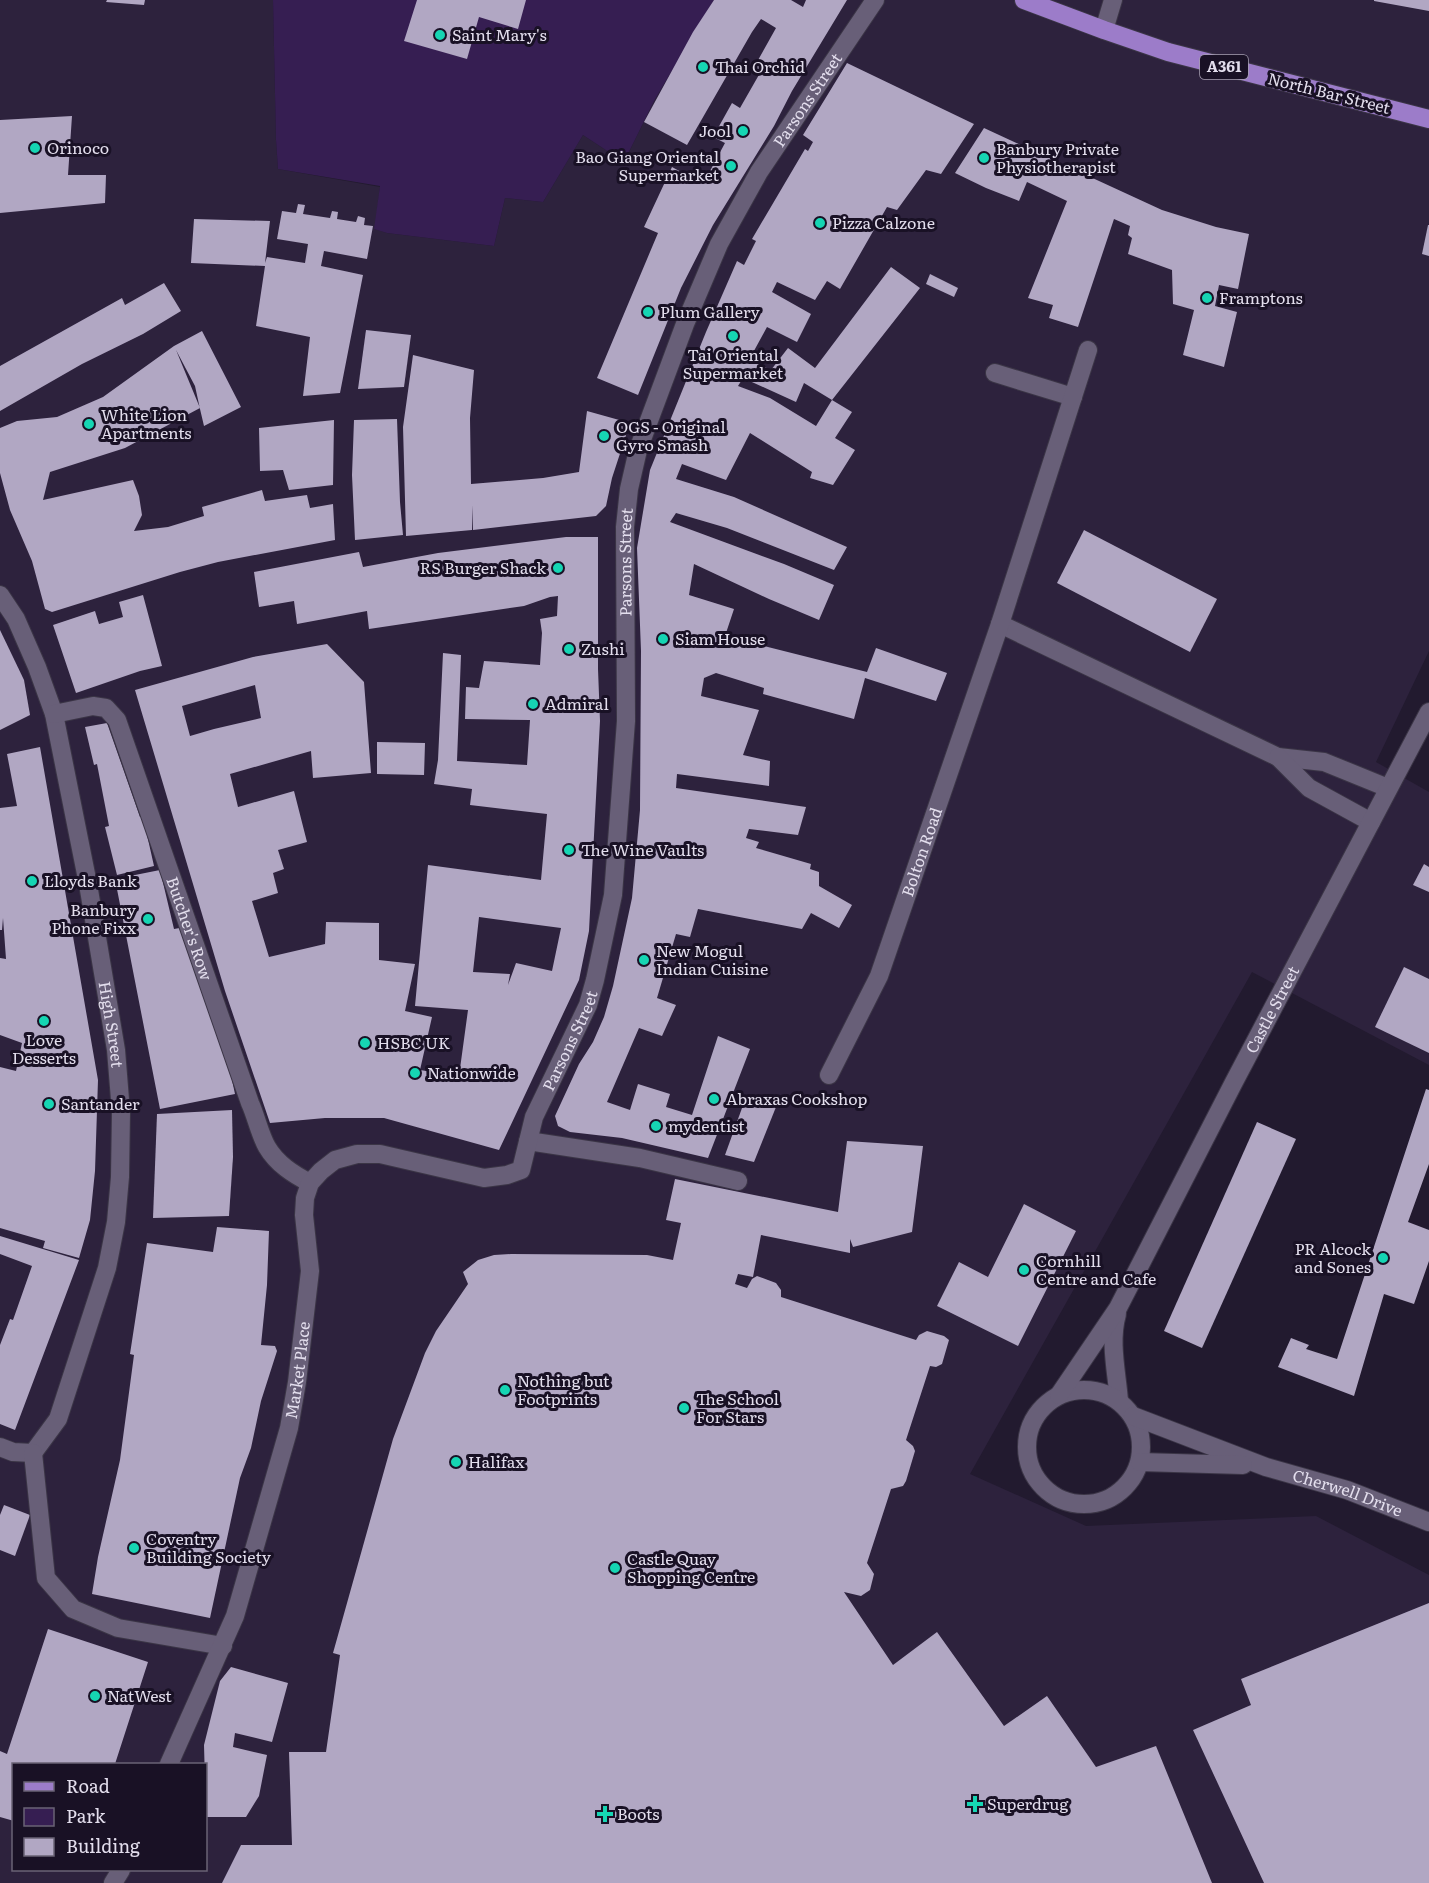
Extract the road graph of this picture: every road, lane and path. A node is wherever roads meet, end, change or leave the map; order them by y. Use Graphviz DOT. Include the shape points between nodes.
graph roads {
  1 [pos="875,0"];
  2 [pos="1024,0"];
  3 [pos="1113,0"];
  4 [pos="1104,30"];
  5 [pos="1429,119"];
  6 [pos="1088,350"];
  7 [pos="995,373"];
  8 [pos="1073,397"];
  9 [pos="0,595"];
  10 [pos="1000,624"];
  11 [pos="1429,712"];
  12 [pos="54,714"];
  13 [pos="1278,757"];
  14 [pos="1388,788"];
  15 [pos="1371,822"];
  16 [pos="829,1075"];
  17 [pos="528,1141"];
  18 [pos="738,1181"];
  19 [pos="310,1183"];
  20 [pos="1119,1308"];
  21 [pos="1059,1395"];
  22 [pos="1119,1401"];
  23 [pos="1133,1416"];
  24 [pos="0,1447"];
  25 [pos="33,1454"];
  26 [pos="1140,1462"];
  27 [pos="1266,1467"];
  28 [pos="1429,1522"];
  29 [pos="223,1646"];
  30 [pos="169,1763"];
  1 -- 17 [label="street, Parsons Street" via="759,172 719,244 638,450 625,527 626,721 613,895 588,1005 534,1117"];
  2 -- 4 [label="main road, North Bar Street / A361"];
  3 -- 4 [label="street"];
  4 -- 5 [label="main road, North Bar Street / A361" via="1168,52"];
  6 -- 8 [label="street, Bolton Road"];
  7 -- 8 [label="street"];
  8 -- 10 [label="street, Bolton Road"];
  9 -- 12 [label="street, High Street" via="16,619"];
  10 -- 13 [label="street"];
  10 -- 16 [label="street, Bolton Road" via="879,976"];
  11 -- 14 [label="street, Castle Street"];
  12 -- 19 [label="street, Butcher's Row" via="93,706 106,708 117,720 267,1147 280,1163"];
  12 -- 25 [label="street, High Street" via="116,1050 121,1112 120,1177 106,1268 58,1419"];
  13 -- 14 [label="street" via="1324,762"];
  13 -- 15 [label="street" via="1309,788"];
  14 -- 15 [label="street, Castle Street"];
  15 -- 20 [label="street, Castle Street"];
  17 -- 18 [label="street" via="640,1158"];
  17 -- 19 [label="street, Parsons Street" via="521,1170 507,1175 484,1178 380,1154 357,1154 335,1160"];
  19 -- 29 [label="street, Market Place" via="304,1215 310,1271 289,1428"];
  20 -- 21 [label="street, Castle Street"];
  20 -- 22 [label="street, Castle Street" via="1114,1325"];
  21 -- 22 [label="street" via="1085,1389"];
  21 -- 26 [label="street" via="1043,1406 1027,1440 1029,1462 1048,1491 1068,1502 1095,1503 1114,1496 1131,1480"];
  22 -- 23 [label="street"];
  23 -- 26 [label="street" via="1140,1434"];
  23 -- 27 [label="street, Cherwell Drive"];
  24 -- 25 [label="street"];
  25 -- 29 [label="street" via="46,1578 74,1609 118,1628"];
  26 -- 27 [label="street, Cherwell Drive"];
  27 -- 28 [label="street, Cherwell Drive" via="1347,1490"];
  29 -- 30 [label="street, Market Place"];
}
